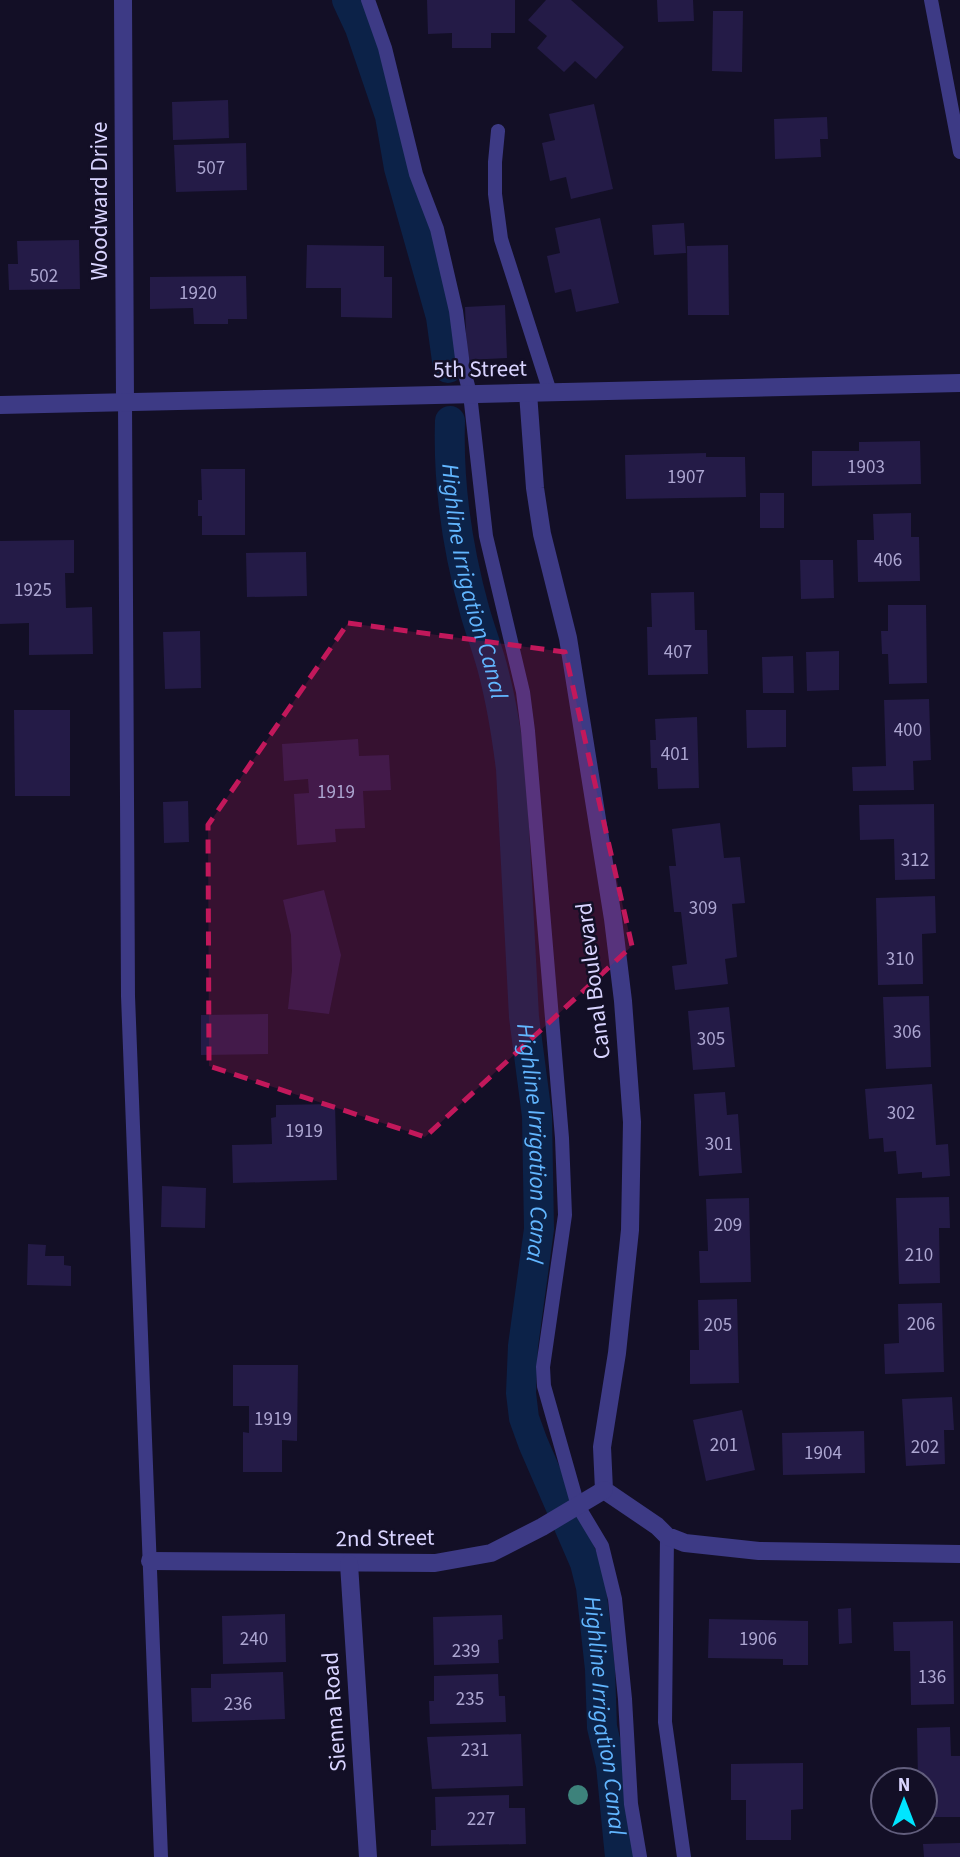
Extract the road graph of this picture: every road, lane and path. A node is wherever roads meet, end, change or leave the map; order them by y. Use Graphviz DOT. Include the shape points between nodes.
graph roads {
  1 [pos="123,0"];
  2 [pos="368,0"];
  3 [pos="931,0"];
  4 [pos="498,131"];
  5 [pos="960,152"];
  6 [pos="960,383"];
  7 [pos="550,392"];
  8 [pos="528,393"];
  9 [pos="470,394"];
  10 [pos="125,401"];
  11 [pos="0,405"];
  12 [pos="604,1490"];
  13 [pos="577,1506"];
  14 [pos="667,1536"];
  15 [pos="960,1554"];
  16 [pos="150,1561"];
  17 [pos="349,1564"];
  18 [pos="161,1857"];
  19 [pos="368,1857"];
  20 [pos="640,1857"];
  21 [pos="684,1857"];
  1 -- 10 [label="street, Woodward Drive"];
  2 -- 9 [label="lane" via="385,48 416,173 437,229"];
  3 -- 5 [label="lane"];
  4 -- 7 [label="lane" via="495,194 501,239"];
  6 -- 7 [label="street, 5th Street"];
  7 -- 8 [label="street, 5th Street"];
  8 -- 9 [label="street, 5th Street"];
  8 -- 12 [label="street, Canal Boulevard" via="542,534 568,638 613,919 630,1095 630,1230 602,1447"];
  9 -- 10 [label="street, 5th Street"];
  9 -- 13 [label="lane" via="486,536 523,692 534,778 565,1215 544,1386"];
  10 -- 11 [label="street, 5th Street"];
  10 -- 16 [label="lane" via="128,996"];
  12 -- 13 [label="street, 2nd Street"];
  12 -- 14 [label="street"];
  13 -- 17 [label="street, 2nd Street" via="491,1553 435,1563"];
  13 -- 20 [label="lane" via="602,1546 615,1599 631,1804"];
  14 -- 15 [label="street" via="685,1543 759,1551"];
  14 -- 21 [label="lane" via="665,1722"];
  16 -- 17 [label="street, 2nd Street"];
  16 -- 18 [label="lane"];
  17 -- 19 [label="street, Sienna Road"];
}
